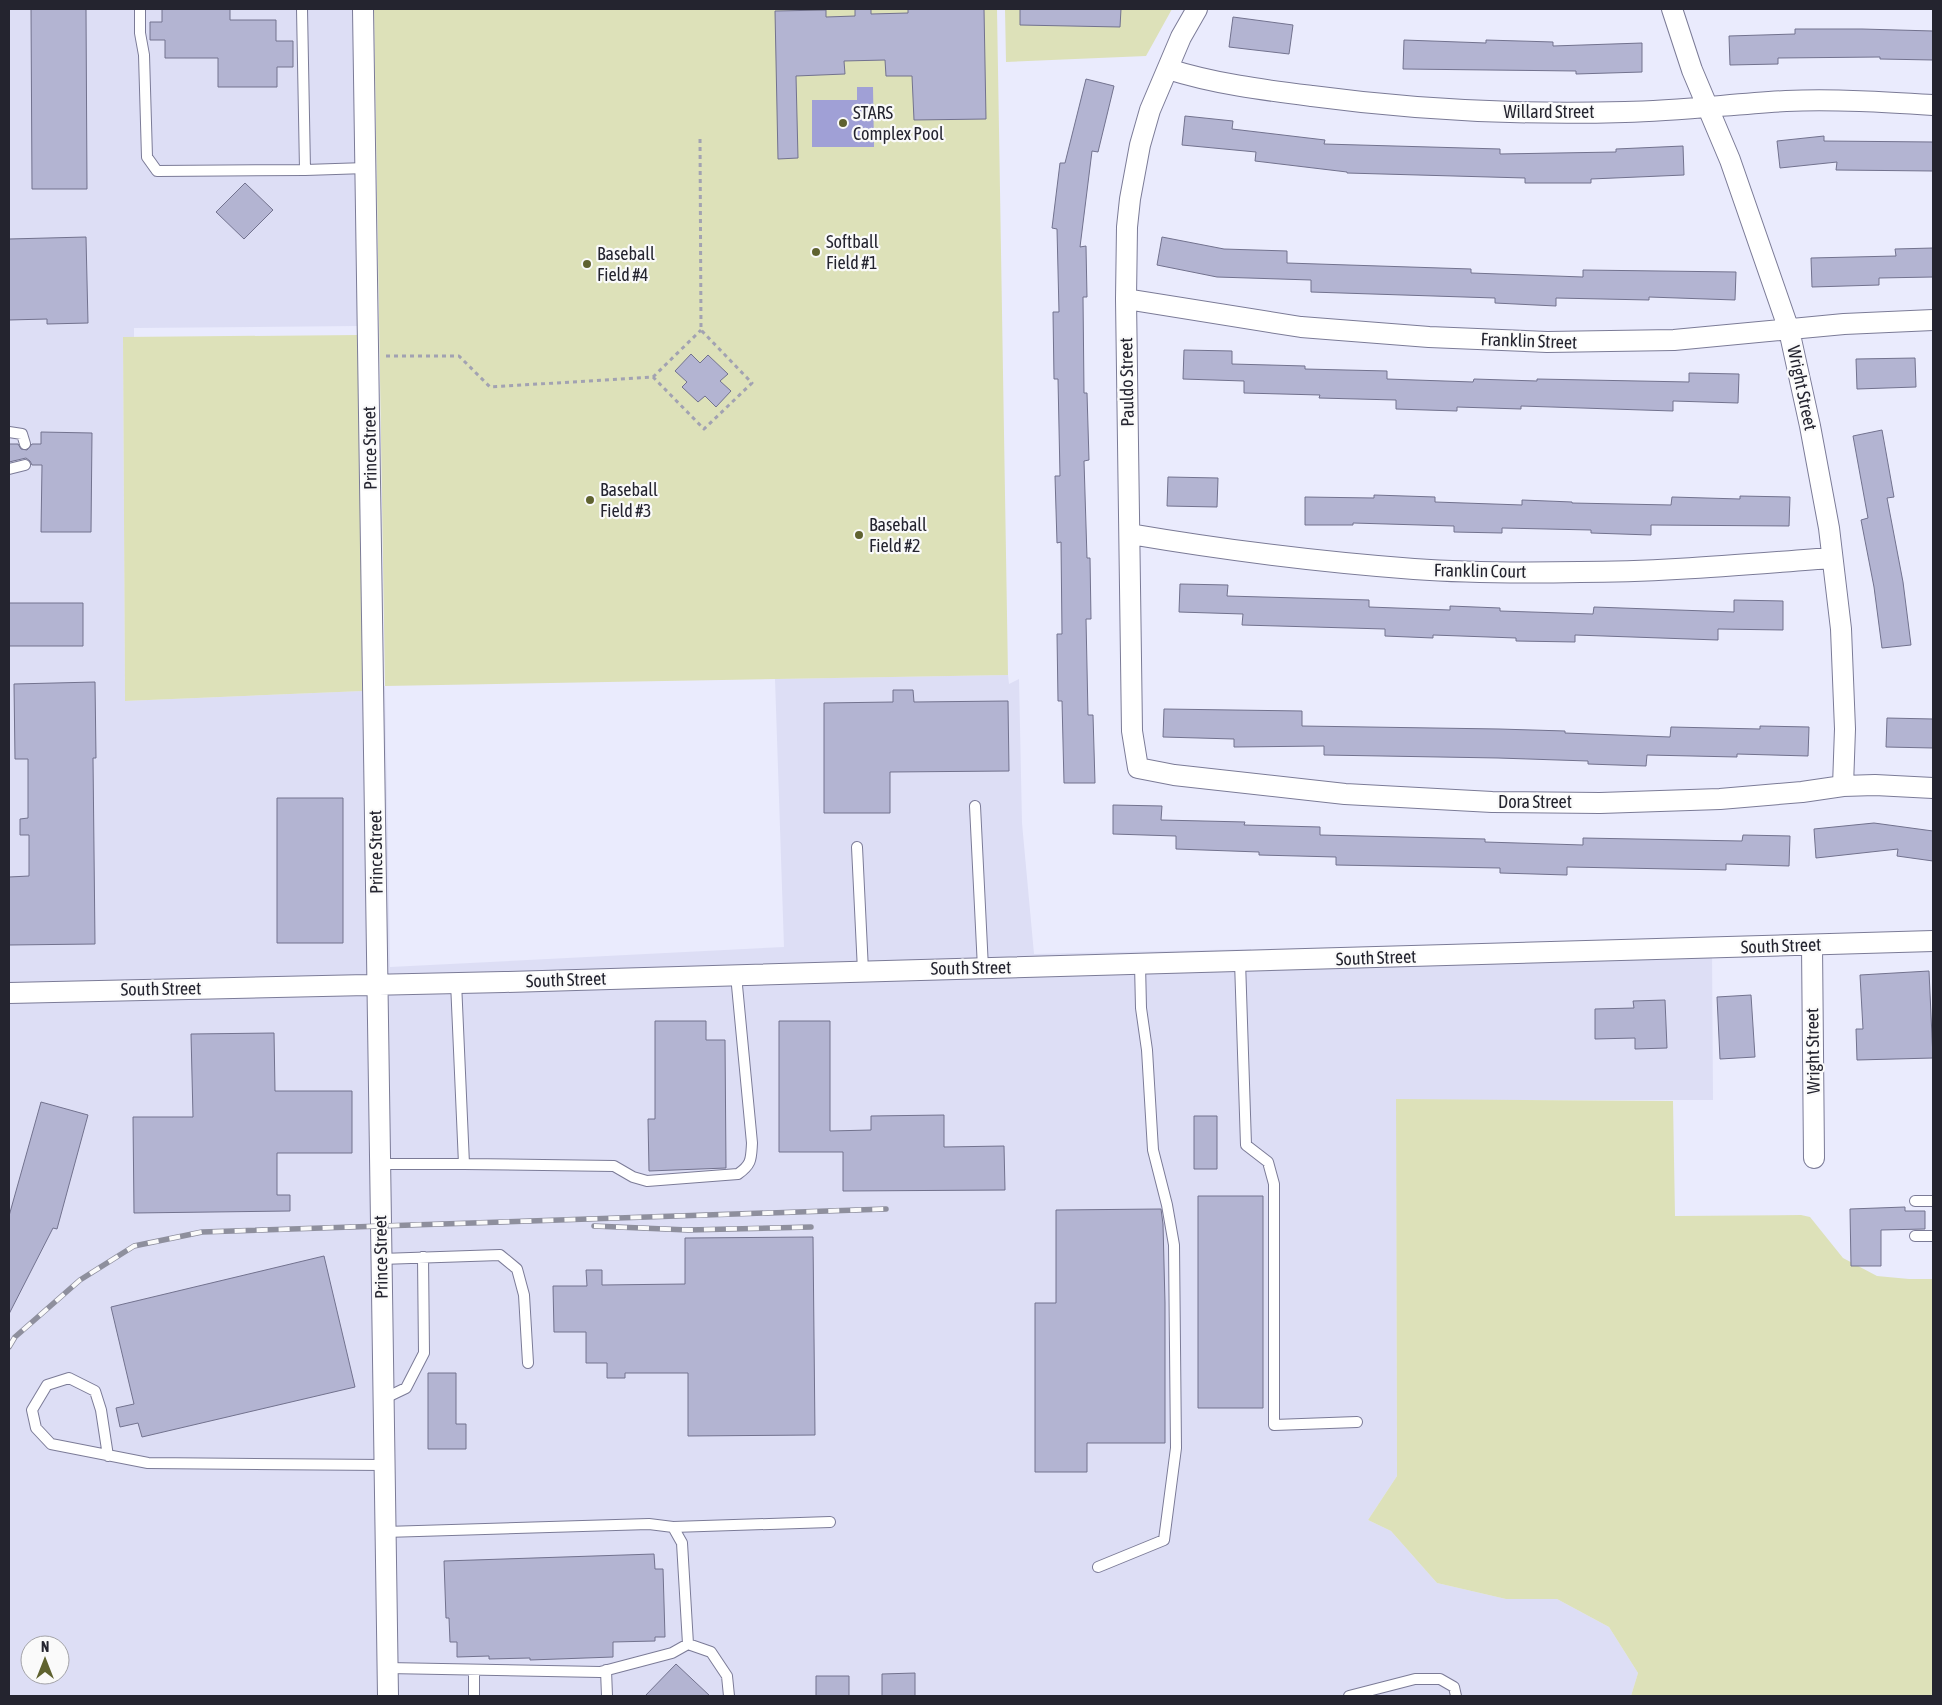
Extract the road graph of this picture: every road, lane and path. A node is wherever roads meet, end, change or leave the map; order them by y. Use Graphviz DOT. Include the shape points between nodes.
graph roads {
  1 [pos="140,9"];
  2 [pos="302,9"];
  3 [pos="363,9"];
  4 [pos="1197,9"];
  5 [pos="1672,9"];
  6 [pos="1168,69"];
  7 [pos="1933,105"];
  8 [pos="1709,108"];
  9 [pos="700,135"];
  10 [pos="366,168"];
  11 [pos="305,170"];
  12 [pos="1126,299"];
  13 [pos="1933,320"];
  14 [pos="701,330"];
  15 [pos="1789,330"];
  16 [pos="378,356"];
  17 [pos="653,377"];
  18 [pos="9,432"];
  19 [pos="25,444"];
  20 [pos="25,464"];
  21 [pos="9,470"];
  22 [pos="1130,534"];
  23 [pos="1832,558"];
  24 [pos="1138,768"];
  25 [pos="1843,786"];
  26 [pos="1933,788"];
  27 [pos="975,806"];
  28 [pos="858,847"];
  29 [pos="1933,941"];
  30 [pos="1812,945"];
  31 [pos="1240,961"];
  32 [pos="1140,964"];
  33 [pos="983,968"];
  34 [pos="863,971"];
  35 [pos="736,975"];
  36 [pos="456,982"];
  37 [pos="378,984"];
  38 [pos="9,993"];
  39 [pos="1814,1158"];
  40 [pos="381,1164"];
  41 [pos="464,1164"];
  42 [pos="1915,1201"];
  43 [pos="1933,1201"];
  44 [pos="1914,1236"];
  45 [pos="1933,1236"];
  46 [pos="423,1257"];
  47 [pos="381,1259"];
  48 [pos="528,1363"];
  49 [pos="383,1399"];
  50 [pos="1358,1422"];
  51 [pos="108,1456"];
  52 [pos="384,1465"];
  53 [pos="830,1522"];
  54 [pos="673,1527"];
  55 [pos="385,1532"];
  56 [pos="1098,1567"];
  57 [pos="688,1644"];
  58 [pos="387,1668"];
  59 [pos="474,1670"];
  60 [pos="606,1670"];
  61 [pos="388,1696"];
  62 [pos="474,1696"];
  63 [pos="608,1696"];
  64 [pos="729,1696"];
  65 [pos="1349,1696"];
  66 [pos="1456,1696"];
  1 -- 11 [label="lane" via="147,157 157,171"];
  2 -- 11 [label="lane"];
  3 -- 10 [label="street, Prince Street"];
  4 -- 6 [label="street, Pauldo Street"];
  5 -- 8 [label="street, Wright Street" via="1692,70"];
  6 -- 8 [label="street, Willard Street" via="1195,78 1264,90 1432,109 1626,112"];
  6 -- 12 [label="street, Pauldo Street" via="1150,110 1130,199"];
  7 -- 8 [label="street, Willard Street" via="1789,101"];
  8 -- 15 [label="street, Wright Street"];
  9 -- 14 [label="path"];
  10 -- 11 [label="lane"];
  10 -- 37 [label="street, Prince Street"];
  12 -- 15 [label="street, Franklin Street" via="1301,327 1429,338 1603,342 1674,340"];
  12 -- 22 [label="street, Pauldo Street"];
  13 -- 15 [label="street, Franklin Street"];
  14 -- 17 [label="path"];
  14 -- 17 [label="path" via="752,383 704,429"];
  15 -- 23 [label="street, Wright Street" via="1810,426"];
  16 -- 17 [label="path" via="459,356 490,387"];
  18 -- 19 [label="lane" via="22,434"];
  20 -- 21 [label="lane"];
  22 -- 23 [label="street, Franklin Court" via="1267,554 1415,569 1494,572 1688,569"];
  22 -- 24 [label="street, Pauldo Street" via="1132,731"];
  23 -- 25 [label="street, Wright Street" via="1842,629"];
  24 -- 25 [label="street, Dora Street" via="1345,794 1492,802 1720,800"];
  25 -- 26 [label="street, Dora Street"];
  27 -- 33 [label="lane"];
  28 -- 34 [label="lane"];
  29 -- 30 [label="street, South Street"];
  30 -- 31 [label="street, South Street"];
  30 -- 39 [label="street, Wright Street"];
  31 -- 32 [label="street, South Street"];
  31 -- 50 [label="lane" via="1246,1145 1268,1162 1274,1184 1274,1425"];
  32 -- 33 [label="street, South Street"];
  32 -- 56 [label="lane" via="1153,1150 1174,1245 1176,1448 1164,1540"];
  33 -- 34 [label="street, South Street"];
  34 -- 35 [label="street, South Street"];
  35 -- 36 [label="street, South Street"];
  35 -- 41 [label="lane" via="752,1143 748,1167 738,1174 647,1181 633,1178 614,1166"];
  36 -- 37 [label="street, South Street"];
  36 -- 41 [label="lane"];
  37 -- 38 [label="street, South Street"];
  37 -- 40 [label="street, Prince Street"];
  40 -- 41 [label="lane"];
  40 -- 47 [label="street, Prince Street"];
  42 -- 43 [label="lane"];
  44 -- 45 [label="lane"];
  46 -- 47 [label="lane"];
  46 -- 48 [label="lane" via="500,1255 517,1269 524,1295"];
  46 -- 49 [label="lane" via="424,1353 406,1388"];
  47 -- 49 [label="street, Prince Street"];
  49 -- 52 [label="street, Prince Street"];
  51 -- 51 [label="lane" via="51,1444 36,1428 32,1410 47,1385 69,1378 95,1392"];
  51 -- 52 [label="lane" via="148,1463"];
  52 -- 55 [label="street, Prince Street"];
  53 -- 54 [label="lane"];
  54 -- 55 [label="lane" via="649,1524"];
  54 -- 57 [label="lane" via="682,1543"];
  55 -- 58 [label="street, Prince Street"];
  57 -- 60 [label="lane" via="672,1653"];
  57 -- 64 [label="lane" via="711,1652 726,1676"];
  58 -- 59 [label="lane"];
  58 -- 61 [label="street, Prince Street"];
  59 -- 60 [label="lane"];
  59 -- 62 [label="lane"];
  60 -- 63 [label="lane"];
  65 -- 66 [label="lane" via="1415,1679 1440,1679 1454,1687"];
}
